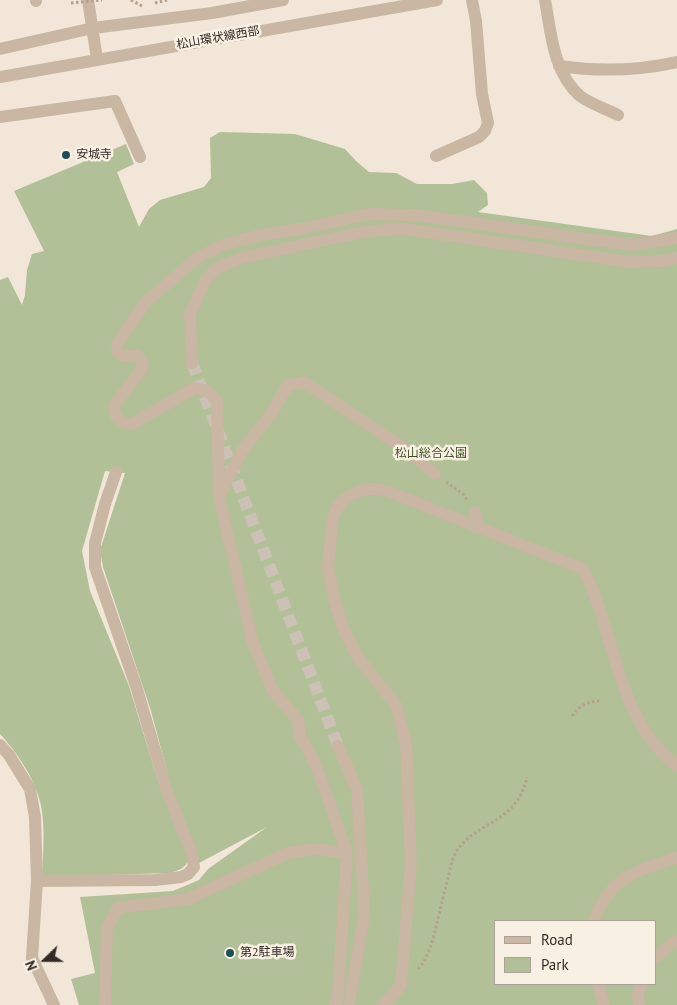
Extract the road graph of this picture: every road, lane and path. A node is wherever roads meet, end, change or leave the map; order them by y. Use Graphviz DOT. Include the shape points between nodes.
graph roads {
  1 [pos="88,0"];
  2 [pos="102,0"];
  3 [pos="131,0"];
  4 [pos="164,0"];
  5 [pos="283,0"];
  6 [pos="437,0"];
  7 [pos="472,0"];
  8 [pos="545,0"];
  9 [pos="71,3"];
  10 [pos="93,28"];
  11 [pos="0,49"];
  12 [pos="97,59"];
  13 [pos="677,62"];
  14 [pos="559,66"];
  15 [pos="0,77"];
  16 [pos="618,115"];
  17 [pos="0,117"];
  18 [pos="436,156"];
  19 [pos="140,158"];
  20 [pos="677,238"];
  21 [pos="677,258"];
  22 [pos="192,363"];
  23 [pos="116,472"];
  24 [pos="435,474"];
  25 [pos="219,497"];
  26 [pos="475,512"];
  27 [pos="476,527"];
  28 [pos="600,701"];
  29 [pos="572,716"];
  30 [pos="0,745"];
  31 [pos="338,746"];
  32 [pos="4,758"];
  33 [pos="677,766"];
  34 [pos="527,777"];
  35 [pos="347,852"];
  36 [pos="677,858"];
  37 [pos="37,881"];
  38 [pos="594,920"];
  39 [pos="677,941"];
  40 [pos="657,956"];
  41 [pos="401,984"];
  42 [pos="598,985"];
  43 [pos="642,985"];
  44 [pos="54,1005"];
  45 [pos="105,1005"];
  46 [pos="335,1005"];
  47 [pos="349,1005"];
  48 [pos="382,1005"];
  49 [pos="604,1005"];
  50 [pos="639,1005"];
  1 -- 10 [label="street"];
  2 -- 9 [label="path, bridge"];
  3 -- 4 [label="path" via="141,6"];
  5 -- 10 [label="street, 松山環状線西部" via="212,13"];
  6 -- 12 [label="street, 松山環状線西部"];
  7 -- 18 [label="street" via="488,123 479,137"];
  8 -- 14 [label="street"];
  10 -- 11 [label="street, 松山環状線西部"];
  10 -- 12 [label="street"];
  12 -- 15 [label="street, 松山環状線西部"];
  13 -- 14 [label="street" via="604,71"];
  14 -- 16 [label="street" via="580,95"];
  17 -- 19 [label="street" via="115,101"];
  20 -- 25 [label="street" via="631,245 415,214 368,214 261,235 223,245 197,258 146,302 118,342 120,354 138,356 143,365 116,402 114,411 118,419 130,424 194,388 213,395 217,401"];
  21 -- 22 [label="street" via="629,262 405,229 368,231 250,256 217,268 206,279 190,314"];
  23 -- 37 [label="street" via="96,543 95,567 194,867 188,874 169,879"];
  24 -- 25 [label="street" via="405,449 304,382 287,386 272,413 242,452"];
  24 -- 26 [label="path" via="463,494"];
  25 -- 35 [label="street" via="252,643 273,691 298,720 300,736 316,765"];
  26 -- 27 [label="street"];
  27 -- 33 [label="street" via="583,569 592,586 625,692 637,718 653,742"];
  27 -- 41 [label="street" via="378,489 365,489 343,500 332,522 328,567 341,620 358,656 396,705 406,744 411,864"];
  28 -- 29 [label="path" via="578,708"];
  30 -- 32 [label="street"];
  31 -- 47 [label="street" via="357,790 364,916"];
  32 -- 37 [label="street" via="30,789 35,817"];
  34 -- 41 [label="path" via="522,794 512,808 466,839 458,849 428,953 417,971"];
  35 -- 45 [label="street" via="313,849 288,853 188,899 118,908 107,928"];
  35 -- 46 [label="street"];
  36 -- 38 [label="street" via="642,868 620,881 603,899"];
  37 -- 44 [label="street" via="32,958"];
  39 -- 40 [label="street"];
  41 -- 48 [label="street"];
  42 -- 49 [label="street"];
  43 -- 50 [label="street"];
}
